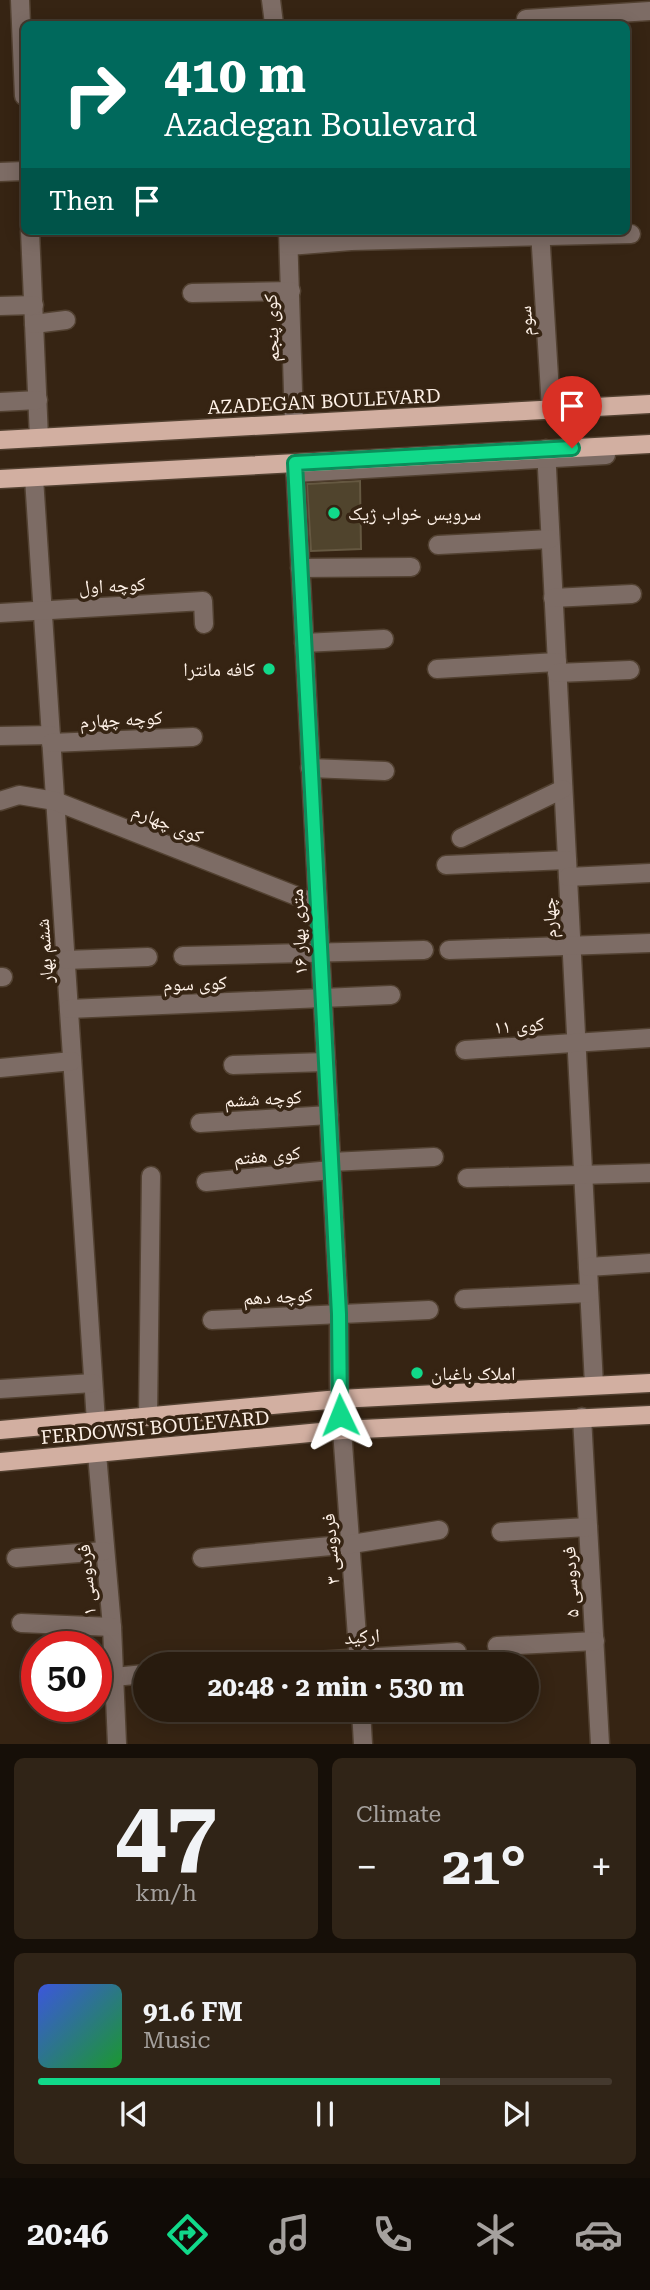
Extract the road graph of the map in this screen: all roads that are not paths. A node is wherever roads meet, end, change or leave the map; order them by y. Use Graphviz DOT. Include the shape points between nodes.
graph roads {
  1 [pos="20,0"];
  2 [pos="271,0"];
  3 [pos="524,0"];
  4 [pos="625,7"];
  5 [pos="650,11"];
  6 [pos="274,21"];
  7 [pos="526,21"];
  8 [pos="533,21"];
  9 [pos="21,24"];
  10 [pos="21,171"];
  11 [pos="0,172"];
  12 [pos="30,235"];
  13 [pos="414,235"];
  14 [pos="540,235"];
  15 [pos="351,236"];
  16 [pos="288,239"];
  17 [pos="291,291"];
  18 [pos="192,293"];
  19 [pos="34,305"];
  20 [pos="0,306"];
  21 [pos="66,320"];
  22 [pos="34,324"];
  23 [pos="38,401"];
  24 [pos="0,402"];
  25 [pos="650,404"];
  26 [pos="551,409"];
  27 [pos="294,423"];
  28 [pos="39,438"];
  29 [pos="0,440"];
  30 [pos="650,444"];
  31 [pos="650,452"];
  32 [pos="546,454"];
  33 [pos="295,468"];
  34 [pos="34,478"];
  35 [pos="0,479"];
  36 [pos="551,539"];
  37 [pos="438,545"];
  38 [pos="411,567"];
  39 [pos="300,568"];
  40 [pos="632,594"];
  41 [pos="553,598"];
  42 [pos="43,610"];
  43 [pos="0,612"];
  44 [pos="204,624"];
  45 [pos="384,639"];
  46 [pos="304,643"];
  47 [pos="557,667"];
  48 [pos="437,669"];
  49 [pos="630,670"];
  50 [pos="0,736"];
  51 [pos="193,737"];
  52 [pos="51,739"];
  53 [pos="310,768"];
  54 [pos="385,771"];
  55 [pos="563,789"];
  56 [pos="0,801"];
  57 [pos="55,801"];
  58 [pos="461,838"];
  59 [pos="446,865"];
  60 [pos="567,869"];
  61 [pos="650,873"];
  62 [pos="317,904"];
  63 [pos="650,943"];
  64 [pos="571,946"];
  65 [pos="424,950"];
  66 [pos="449,950"];
  67 [pos="321,954"];
  68 [pos="183,956"];
  69 [pos="148,957"];
  70 [pos="66,960"];
  71 [pos="391,995"];
  72 [pos="322,998"];
  73 [pos="69,1009"];
  74 [pos="650,1038"];
  75 [pos="576,1042"];
  76 [pos="465,1050"];
  77 [pos="72,1061"];
  78 [pos="326,1062"];
  79 [pos="233,1065"];
  80 [pos="0,1068"];
  81 [pos="329,1115"];
  82 [pos="200,1123"];
  83 [pos="433,1157"];
  84 [pos="331,1166"];
  85 [pos="650,1173"];
  86 [pos="583,1175"];
  87 [pos="150,1176"];
  88 [pos="467,1178"];
  89 [pos="206,1182"];
  90 [pos="650,1263"];
  91 [pos="588,1267"];
  92 [pos="589,1293"];
  93 [pos="464,1299"];
  94 [pos="429,1310"];
  95 [pos="339,1314"];
  96 [pos="212,1320"];
  97 [pos="93,1382"];
  98 [pos="650,1384"];
  99 [pos="594,1385"];
  100 [pos="0,1390"];
  101 [pos="339,1399"];
  102 [pos="650,1415"];
  103 [pos="148,1417"];
  104 [pos="582,1417"];
  105 [pos="96,1422"];
  106 [pos="0,1430"];
  107 [pos="342,1430"];
  108 [pos="97,1454"];
  109 [pos="0,1462"];
  110 [pos="588,1527"];
  111 [pos="439,1530"];
  112 [pos="501,1532"];
  113 [pos="352,1545"];
  114 [pos="104,1551"];
  115 [pos="16,1558"];
  116 [pos="202,1558"];
  117 [pos="21,1623"];
  118 [pos="111,1627"];
  119 [pos="594,1641"];
  120 [pos="497,1646"];
  121 [pos="358,1652"];
  122 [pos="133,1675"];
  123 [pos="114,1677"];
  124 [pos="362,1722"];
  125 [pos="117,1744"];
  126 [pos="363,1744"];
  127 [pos="600,1744"];
  1 -- 9 [label="street"];
  2 -- 6 [label="street"];
  3 -- 7 [label="street"];
  4 -- 5 [label="street"];
  4 -- 8 [label="street"];
  10 -- 11 [label="street"];
  12 -- 19 [label="street"];
  13 -- 15 [label="street"];
  14 -- 26 [label="street, سوم"];
  15 -- 16 [label="street"];
  16 -- 17 [label="street, کوی پنجم"];
  17 -- 18 [label="street"];
  17 -- 27 [label="street, کوی پنجم"];
  19 -- 20 [label="street"];
  19 -- 22 [label="street"];
  21 -- 22 [label="street"];
  22 -- 23 [label="street"];
  23 -- 24 [label="street"];
  23 -- 28 [label="street"];
  25 -- 26 [label="main road, AZADEGAN BOULEVARD"];
  26 -- 27 [label="main road, AZADEGAN BOULEVARD"];
  27 -- 28 [label="main road, AZADEGAN BOULEVARD"];
  28 -- 29 [label="main road, AZADEGAN BOULEVARD"];
  30 -- 32 [label="main road"];
  31 -- 32 [label="street"];
  32 -- 33 [label="main road"];
  32 -- 36 [label="street, چهارم"];
  33 -- 34 [label="main road"];
  33 -- 39 [label="street, ۱۶ متری بهار"];
  34 -- 35 [label="main road"];
  34 -- 42 [label="street, ششم بهار"];
  36 -- 37 [label="street"];
  36 -- 41 [label="street, چهارم"];
  38 -- 39 [label="street"];
  39 -- 46 [label="street, ۱۶ متری بهار"];
  40 -- 41 [label="street"];
  41 -- 47 [label="street, چهارم"];
  42 -- 43 [label="street, کوچه اول"];
  42 -- 44 [label="street, کوچه اول" via="203,601"];
  42 -- 52 [label="street, ششم بهار"];
  45 -- 46 [label="street"];
  46 -- 53 [label="street, ۱۶ متری بهار"];
  47 -- 48 [label="street"];
  47 -- 49 [label="street"];
  47 -- 55 [label="street, چهارم"];
  50 -- 52 [label="street, کوچه چهارم"];
  51 -- 52 [label="street, کوچه چهارم"];
  52 -- 57 [label="street, ششم بهار"];
  53 -- 54 [label="street"];
  53 -- 62 [label="street, ۱۶ متری بهار"];
  55 -- 58 [label="street"];
  55 -- 60 [label="street, چهارم"];
  56 -- 57 [label="street, کوی چهارم" via="19,795"];
  57 -- 62 [label="street, کوی چهارم"];
  57 -- 70 [label="street, ششم بهار"];
  59 -- 60 [label="street"];
  60 -- 61 [label="street"];
  60 -- 64 [label="street, چهارم"];
  62 -- 67 [label="street, ۱۶ متری بهار"];
  63 -- 64 [label="street"];
  64 -- 66 [label="street"];
  64 -- 75 [label="street, چهارم"];
  65 -- 67 [label="street"];
  67 -- 68 [label="street"];
  67 -- 72 [label="street, ۱۶ متری بهار"];
  69 -- 70 [label="street"];
  70 -- 73 [label="street, ششم بهار"];
  71 -- 72 [label="street, کوی سوم"];
  72 -- 73 [label="street, کوی سوم"];
  72 -- 78 [label="street, ۱۶ متری بهار"];
  73 -- 77 [label="street, ششم بهار"];
  74 -- 75 [label="street, کوی ۱۱"];
  75 -- 76 [label="street, کوی ۱۱"];
  75 -- 86 [label="street, چهارم"];
  77 -- 80 [label="street"];
  77 -- 97 [label="street, ششم بهار"];
  78 -- 79 [label="street"];
  78 -- 81 [label="street, ۱۶ متری بهار"];
  81 -- 82 [label="street, کوچه ششم"];
  81 -- 84 [label="street, ۱۶ متری بهار"];
  83 -- 84 [label="street, کوی هفتم"];
  84 -- 89 [label="street, کوی هفتم"];
  84 -- 95 [label="street, ۱۶ متری بهار"];
  85 -- 86 [label="street"];
  86 -- 88 [label="street"];
  86 -- 91 [label="street, چهارم"];
  87 -- 103 [label="street"];
  90 -- 91 [label="street"];
  91 -- 92 [label="street, چهارم"];
  92 -- 93 [label="street"];
  92 -- 99 [label="street, چهارم"];
  94 -- 95 [label="street, کوچه دهم"];
  95 -- 96 [label="street, کوچه دهم"];
  95 -- 101 [label="street, ۱۶ متری بهار"];
  97 -- 100 [label="street"];
  97 -- 105 [label="street, ششم بهار"];
  98 -- 99 [label="main road, FERDOWSI BOULEVARD"];
  99 -- 101 [label="main road, FERDOWSI BOULEVARD"];
  101 -- 103 [label="main road, FERDOWSI BOULEVARD"];
  101 -- 107 [label="main road"];
  102 -- 104 [label="main road, FERDOWSI BOULEVARD"];
  103 -- 105 [label="main road, FERDOWSI BOULEVARD"];
  104 -- 107 [label="main road, FERDOWSI BOULEVARD"];
  104 -- 110 [label="street, فردوسی ۵"];
  105 -- 106 [label="main road, FERDOWSI BOULEVARD"];
  107 -- 108 [label="main road, FERDOWSI BOULEVARD"];
  107 -- 113 [label="street, فردوسی ۳"];
  108 -- 109 [label="main road, FERDOWSI BOULEVARD"];
  108 -- 114 [label="street, فردوسی ۱"];
  110 -- 112 [label="street"];
  110 -- 119 [label="street, فردوسی ۵"];
  111 -- 113 [label="street"];
  113 -- 116 [label="street"];
  113 -- 121 [label="street, فردوسی ۳"];
  114 -- 115 [label="street"];
  114 -- 118 [label="street, فردوسی ۱"];
  117 -- 118 [label="street"];
  118 -- 123 [label="street, فردوسی ۱"];
  119 -- 120 [label="street"];
  119 -- 127 [label="street, فردوسی ۵"];
  122 -- 123 [label="street"];
  123 -- 125 [label="street, فردوسی ۱"];
  124 -- 126 [label="street"];
}
